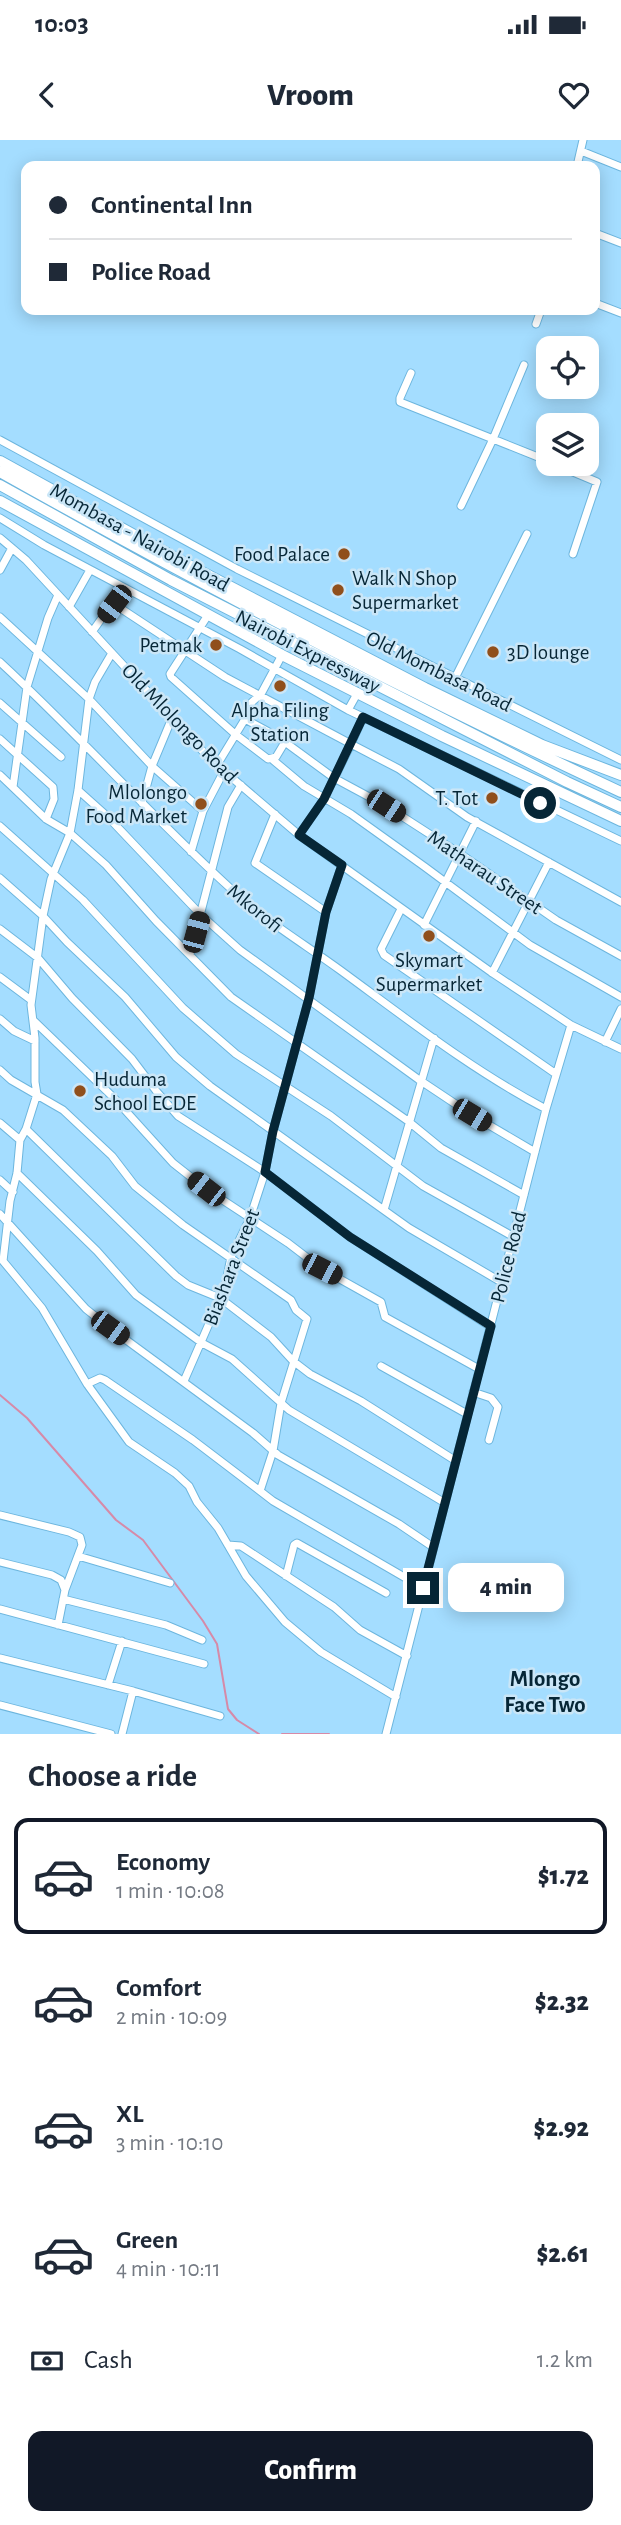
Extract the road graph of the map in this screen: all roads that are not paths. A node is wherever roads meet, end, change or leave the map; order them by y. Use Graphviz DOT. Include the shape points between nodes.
graph roads {
  1 [pos="583,140"];
  2 [pos="581,151"];
  3 [pos="578,161"];
  4 [pos="621,167"];
  5 [pos="600,235"];
  6 [pos="621,243"];
  7 [pos="600,305"];
  8 [pos="621,313"];
  9 [pos="539,315"];
  10 [pos="536,324"];
  11 [pos="524,365"];
  12 [pos="411,373"];
  13 [pos="493,439"];
  14 [pos="0,440"];
  15 [pos="536,456"];
  16 [pos="0,460"];
  17 [pos="0,472"];
  18 [pos="583,476"];
  19 [pos="0,485"];
  20 [pos="0,501"];
  21 [pos="461,506"];
  22 [pos="0,518"];
  23 [pos="527,534"];
  24 [pos="0,538"];
  25 [pos="12,548"];
  26 [pos="572,554"];
  27 [pos="0,570"];
  28 [pos="90,570"];
  29 [pos="123,588"];
  30 [pos="58,595"];
  31 [pos="114,604"];
  32 [pos="69,607"];
  33 [pos="208,615"];
  34 [pos="0,617"];
  35 [pos="200,629"];
  36 [pos="92,632"];
  37 [pos="185,650"];
  38 [pos="37,652"];
  39 [pos="111,653"];
  40 [pos="282,655"];
  41 [pos="0,662"];
  42 [pos="274,669"];
  43 [pos="455,678"];
  44 [pos="27,687"];
  45 [pos="358,692"];
  46 [pos="261,694"];
  47 [pos="89,699"];
  48 [pos="0,703"];
  49 [pos="348,710"];
  50 [pos="363,717"];
  51 [pos="172,718"];
  52 [pos="245,719"];
  53 [pos="23,722"];
  54 [pos="235,734"];
  55 [pos="0,740"];
  56 [pos="285,742"];
  57 [pos="83,743"];
  58 [pos="351,744"];
  59 [pos="18,755"];
  60 [pos="61,757"];
  61 [pos="273,760"];
  62 [pos="621,760"];
  63 [pos="217,765"];
  64 [pos="152,766"];
  65 [pos="224,771"];
  66 [pos="0,775"];
  67 [pos="621,775"];
  68 [pos="334,778"];
  69 [pos="241,785"];
  70 [pos="12,787"];
  71 [pos="78,790"];
  72 [pos="621,792"];
  73 [pos="324,799"];
  74 [pos="142,803"];
  75 [pos="621,807"];
  76 [pos="203,811"];
  77 [pos="275,814"];
  78 [pos="46,819"];
  79 [pos="476,821"];
  80 [pos="621,821"];
  81 [pos="0,827"];
  82 [pos="70,832"];
  83 [pos="299,835"];
  84 [pos="621,841"];
  85 [pos="191,852"];
  86 [pos="459,853"];
  87 [pos="549,862"];
  88 [pos="342,865"];
  89 [pos="211,870"];
  90 [pos="53,873"];
  91 [pos="0,878"];
  92 [pos="446,884"];
  93 [pos="528,901"];
  94 [pos="621,902"];
  95 [pos="401,909"];
  96 [pos="326,912"];
  97 [pos="201,915"];
  98 [pos="43,916"];
  99 [pos="424,925"];
  100 [pos="0,929"];
  101 [pos="513,932"];
  102 [pos="317,953"];
  103 [pos="190,954"];
  104 [pos="621,956"];
  105 [pos="38,958"];
  106 [pos="492,973"];
  107 [pos="0,977"];
  108 [pos="621,997"];
  109 [pos="309,998"];
  110 [pos="31,1000"];
  111 [pos="621,1009"];
  112 [pos="0,1019"];
  113 [pos="33,1020"];
  114 [pos="571,1025"];
  115 [pos="434,1038"];
  116 [pos="35,1041"];
  117 [pos="605,1042"];
  118 [pos="297,1044"];
  119 [pos="621,1049"];
  120 [pos="0,1070"];
  121 [pos="556,1073"];
  122 [pos="421,1080"];
  123 [pos="285,1086"];
  124 [pos="37,1094"];
  125 [pos="546,1109"];
  126 [pos="408,1121"];
  127 [pos="0,1123"];
  128 [pos="26,1129"];
  129 [pos="273,1131"];
  130 [pos="20,1140"];
  131 [pos="535,1152"];
  132 [pos="396,1167"];
  133 [pos="265,1172"];
  134 [pos="17,1173"];
  135 [pos="0,1180"];
  136 [pos="13,1192"];
  137 [pos="524,1195"];
  138 [pos="384,1210"];
  139 [pos="0,1214"];
  140 [pos="250,1218"];
  141 [pos="8,1222"];
  142 [pos="514,1237"];
  143 [pos="231,1257"];
  144 [pos="1,1261"];
  145 [pos="503,1283"];
  146 [pos="220,1298"];
  147 [pos="491,1326"];
  148 [pos="202,1343"];
  149 [pos="293,1361"];
  150 [pos="381,1366"];
  151 [pos="479,1369"];
  152 [pos="184,1381"];
  153 [pos="87,1384"];
  154 [pos="473,1392"];
  155 [pos="281,1403"];
  156 [pos="467,1414"];
  157 [pos="489,1440"];
  158 [pos="273,1451"];
  159 [pos="456,1461"];
  160 [pos="260,1491"];
  161 [pos="444,1503"];
  162 [pos="0,1515"];
  163 [pos="228,1545"];
  164 [pos="433,1547"];
  165 [pos="78,1556"];
  166 [pos="0,1562"];
  167 [pos="286,1576"];
  168 [pos="170,1583"];
  169 [pos="423,1588"];
  170 [pos="386,1593"];
  171 [pos="64,1594"];
  172 [pos="0,1609"];
  173 [pos="58,1625"];
  174 [pos="202,1640"];
  175 [pos="122,1642"];
  176 [pos="407,1656"];
  177 [pos="0,1658"];
  178 [pos="204,1664"];
  179 [pos="108,1685"];
  180 [pos="133,1691"];
  181 [pos="396,1697"];
  182 [pos="0,1705"];
  183 [pos="220,1716"];
  184 [pos="111,1734"];
  185 [pos="122,1734"];
  186 [pos="386,1734"];
  1 -- 2 [label="street"];
  2 -- 3 [label="street"];
  2 -- 4 [label="street"];
  5 -- 6 [label="street"];
  7 -- 8 [label="street"];
  9 -- 10 [label="street"];
  11 -- 13 [label="street"];
  12 -- 13 [label="street" via="400,402"];
  13 -- 15 [label="street"];
  13 -- 21 [label="street"];
  14 -- 43 [label="street, Old Mombasa Road" via="195,547"];
  16 -- 67 [label="highway, Mombasa - Nairobi Road" via="400,675 542,745"];
  17 -- 72 [label="highway, Nairobi Expressway" via="146,555 332,651"];
  18 -- 26 [label="street" via="597,482"];
  19 -- 75 [label="highway, Nairobi Expressway" via="171,580"];
  20 -- 33 [label="highway"];
  22 -- 28 [label="street"];
  23 -- 43 [label="street"];
  24 -- 25 [label="street, Old Mlolongo Road"];
  25 -- 27 [label="street"];
  25 -- 30 [label="street, Old Mlolongo Road"];
  28 -- 29 [label="street"];
  28 -- 32 [label="street"];
  29 -- 31 [label="street"];
  29 -- 35 [label="street"];
  30 -- 32 [label="street, Old Mlolongo Road"];
  30 -- 38 [label="street"];
  31 -- 36 [label="street"];
  31 -- 37 [label="street"];
  32 -- 36 [label="street, Old Mlolongo Road"];
  33 -- 35 [label="street"];
  33 -- 40 [label="highway"];
  34 -- 38 [label="street"];
  35 -- 37 [label="street"];
  35 -- 42 [label="street"];
  36 -- 39 [label="street, Old Mlolongo Road"];
  37 -- 46 [label="street"];
  37 -- 54 [label="street, Matharau Street" via="171,677"];
  38 -- 44 [label="street"];
  38 -- 47 [label="street"];
  39 -- 47 [label="street"];
  39 -- 51 [label="street, Old Mlolongo Road"];
  40 -- 42 [label="street"];
  40 -- 45 [label="highway"];
  41 -- 44 [label="street, Mkorofi"];
  42 -- 46 [label="street"];
  42 -- 49 [label="street"];
  43 -- 62 [label="street, Old Mombasa Road"];
  44 -- 53 [label="street"];
  44 -- 57 [label="street, Mkorofi"];
  45 -- 49 [label="street"];
  45 -- 80 [label="highway"];
  46 -- 52 [label="street"];
  46 -- 58 [label="street"];
  47 -- 57 [label="street"];
  47 -- 64 [label="street"];
  48 -- 53 [label="street"];
  49 -- 50 [label="street"];
  50 -- 58 [label="street"];
  50 -- 84 [label="street"];
  51 -- 63 [label="street, Old Mlolongo Road"];
  51 -- 64 [label="street"];
  52 -- 54 [label="street"];
  52 -- 56 [label="street, Matharau Street"];
  53 -- 59 [label="street"];
  53 -- 60 [label="street"];
  54 -- 61 [label="street, Matharau Street"];
  54 -- 63 [label="street"];
  55 -- 59 [label="street"];
  56 -- 61 [label="street"];
  56 -- 68 [label="street, Matharau Street"];
  57 -- 71 [label="street"];
  57 -- 74 [label="street, Mkorofi"];
  58 -- 68 [label="street"];
  58 -- 79 [label="street" via="399,769"];
  59 -- 70 [label="street"];
  59 -- 78 [label="street" via="53,787 54,799"];
  61 -- 73 [label="street, Matharau Street"];
  63 -- 65 [label="street, Old Mlolongo Road"];
  64 -- 74 [label="street"];
  64 -- 76 [label="street"];
  65 -- 69 [label="street, Old Mlolongo Road"];
  65 -- 76 [label="street"];
  66 -- 70 [label="street"];
  68 -- 73 [label="street"];
  68 -- 86 [label="street, Matharau Street"];
  69 -- 77 [label="street, Old Mlolongo Road"];
  69 -- 89 [label="street" via="228,807"];
  70 -- 78 [label="street"];
  71 -- 82 [label="street"];
  71 -- 97 [label="street"];
  73 -- 83 [label="street"];
  73 -- 92 [label="street, Matharau Street"];
  74 -- 85 [label="street, Mkorofi"];
  76 -- 85 [label="street"];
  77 -- 83 [label="street, Old Mlolongo Road"];
  77 -- 96 [label="street" via="255,863"];
  78 -- 82 [label="street"];
  79 -- 86 [label="street"];
  79 -- 87 [label="street"];
  81 -- 90 [label="street"];
  82 -- 90 [label="street"];
  82 -- 103 [label="street"];
  83 -- 88 [label="street, Old Mlolongo Road"];
  85 -- 89 [label="street, Mkorofi"];
  86 -- 92 [label="street"];
  86 -- 93 [label="street, Matharau Street"];
  87 -- 93 [label="street"];
  87 -- 94 [label="street"];
  88 -- 95 [label="street, Old Mlolongo Road"];
  88 -- 96 [label="street, Biashara Street"];
  89 -- 97 [label="street"];
  89 -- 102 [label="street, Mkorofi" via="270,923"];
  90 -- 98 [label="street"];
  90 -- 123 [label="street" via="183,1008 236,1054"];
  91 -- 98 [label="street"];
  92 -- 99 [label="street"];
  92 -- 101 [label="street, Matharau Street"];
  93 -- 101 [label="street"];
  93 -- 104 [label="street, Matharau Street"];
  95 -- 99 [label="street, Old Mlolongo Road"];
  95 -- 121 [label="street" via="384,940 384,955"];
  96 -- 102 [label="street, Biashara Street"];
  97 -- 103 [label="street"];
  97 -- 109 [label="street" via="240,950"];
  98 -- 105 [label="street"];
  98 -- 129 [label="street" via="125,997 176,1057"];
  99 -- 106 [label="street, Old Mlolongo Road"];
  100 -- 105 [label="street"];
  101 -- 106 [label="street"];
  101 -- 108 [label="street, Matharau Street"];
  102 -- 109 [label="street, Biashara Street"];
  102 -- 115 [label="street, Mkorofi"];
  103 -- 118 [label="street" via="231,998"];
  105 -- 110 [label="street"];
  105 -- 133 [label="street" via="178,1115"];
  106 -- 114 [label="street, Old Mlolongo Road"];
  107 -- 110 [label="street"];
  109 -- 118 [label="street, Biashara Street"];
  109 -- 122 [label="street"];
  110 -- 113 [label="street"];
  111 -- 117 [label="street"];
  112 -- 116 [label="street"];
  113 -- 116 [label="street"];
  113 -- 140 [label="street" via="173,1163"];
  114 -- 117 [label="street, Old Mlolongo Road"];
  114 -- 121 [label="street, Police Road"];
  115 -- 122 [label="street"];
  115 -- 125 [label="street, Mkorofi"];
  116 -- 124 [label="street"];
  117 -- 119 [label="street, Old Mlolongo Road"];
  118 -- 123 [label="street, Biashara Street"];
  118 -- 126 [label="street"];
  120 -- 124 [label="street"];
  121 -- 125 [label="street, Police Road"];
  122 -- 126 [label="street"];
  122 -- 131 [label="street"];
  123 -- 129 [label="street, Biashara Street"];
  123 -- 132 [label="street"];
  124 -- 128 [label="street"];
  124 -- 143 [label="street" via="87,1132 135,1186"];
  125 -- 131 [label="street, Police Road"];
  126 -- 132 [label="street"];
  126 -- 137 [label="street" via="441,1148"];
  127 -- 130 [label="street"];
  128 -- 130 [label="street"];
  128 -- 146 [label="street" via="176,1276"];
  129 -- 133 [label="street, Biashara Street"];
  129 -- 138 [label="street"];
  130 -- 134 [label="street"];
  131 -- 137 [label="street, Police Road"];
  132 -- 138 [label="street"];
  132 -- 142 [label="street"];
  133 -- 140 [label="street, Biashara Street"];
  133 -- 147 [label="street" via="350,1237"];
  134 -- 136 [label="street"];
  134 -- 148 [label="street" via="136,1295"];
  135 -- 136 [label="street"];
  136 -- 141 [label="street"];
  137 -- 142 [label="street, Police Road"];
  138 -- 145 [label="street"];
  139 -- 141 [label="street"];
  140 -- 143 [label="street, Biashara Street"];
  140 -- 151 [label="street" via="322,1269 381,1302 385,1317"];
  141 -- 144 [label="street"];
  141 -- 152 [label="street" via="86,1309"];
  142 -- 145 [label="street, Police Road"];
  143 -- 146 [label="street, Biashara Street"];
  143 -- 149 [label="street" via="291,1300 307,1319"];
  144 -- 153 [label="street" via="42,1308"];
  145 -- 147 [label="street, Police Road"];
  146 -- 148 [label="street, Biashara Street"];
  146 -- 149 [label="street" via="271,1337"];
  147 -- 151 [label="street, Police Road"];
  148 -- 152 [label="street, Biashara Street"];
  148 -- 155 [label="street" via="232,1359"];
  149 -- 155 [label="street"];
  149 -- 159 [label="street"];
  150 -- 156 [label="street"];
  151 -- 154 [label="street, Police Road"];
  152 -- 158 [label="street"];
  153 -- 160 [label="street" via="105,1380"];
  153 -- 163 [label="street" via="129,1442 189,1486"];
  154 -- 156 [label="street, Police Road"];
  154 -- 157 [label="street" via="491,1398 498,1406"];
  155 -- 158 [label="street"];
  155 -- 161 [label="street"];
  156 -- 159 [label="street, Police Road"];
  158 -- 160 [label="street"];
  158 -- 164 [label="street"];
  159 -- 161 [label="street, Police Road"];
  160 -- 169 [label="street"];
  161 -- 164 [label="street, Police Road"];
  162 -- 165 [label="street" via="80,1537"];
  163 -- 167 [label="street" via="241,1546"];
  163 -- 181 [label="street" via="262,1597 285,1622 321,1652"];
  164 -- 169 [label="street, Police Road"];
  165 -- 168 [label="street"];
  165 -- 171 [label="street"];
  166 -- 171 [label="street" via="56,1577"];
  167 -- 170 [label="street" via="297,1543"];
  167 -- 176 [label="street" via="360,1630"];
  169 -- 176 [label="street, Police Road"];
  171 -- 173 [label="street"];
  171 -- 174 [label="street"];
  172 -- 173 [label="street"];
  173 -- 175 [label="street"];
  175 -- 178 [label="street"];
  175 -- 179 [label="street"];
  176 -- 181 [label="street, Police Road"];
  177 -- 179 [label="street"];
  179 -- 180 [label="street"];
  180 -- 183 [label="street"];
  180 -- 185 [label="street"];
  181 -- 186 [label="street, Police Road"];
  182 -- 184 [label="street"];
}
